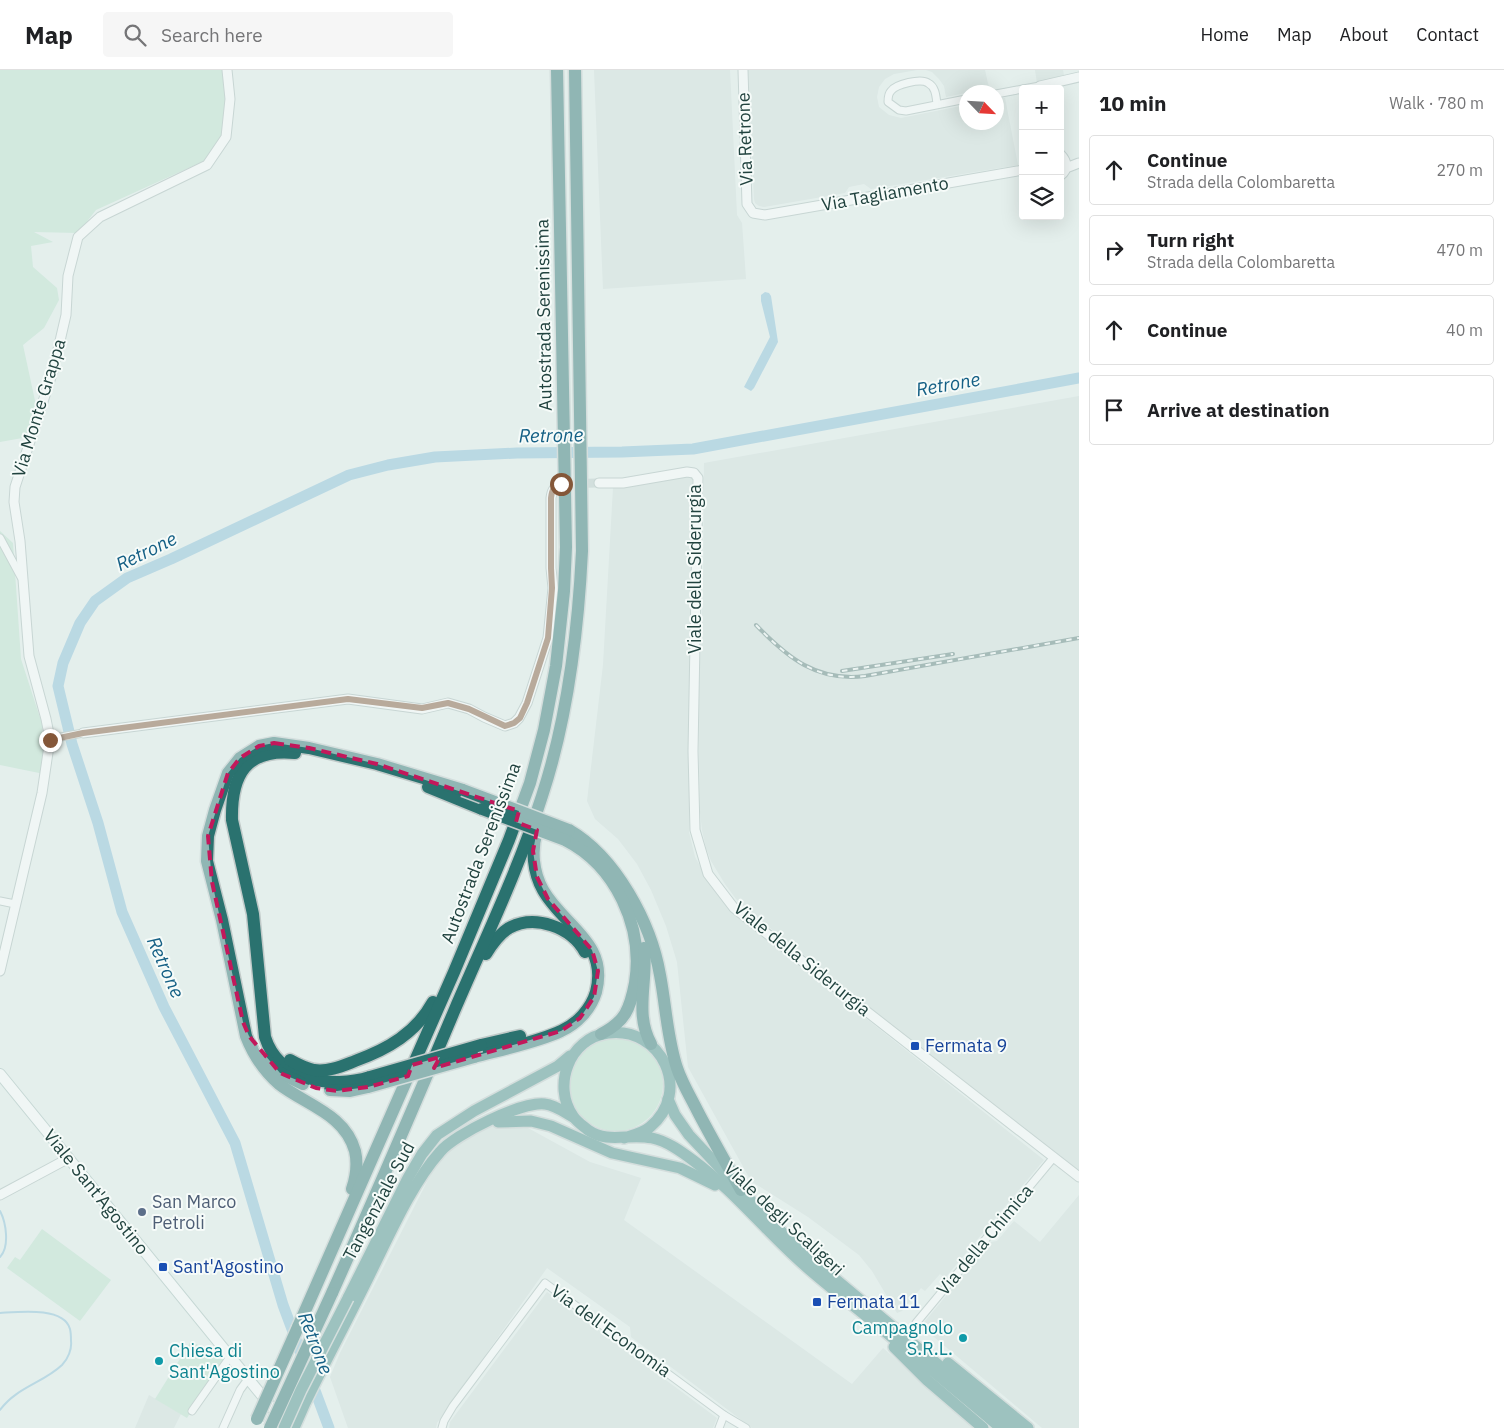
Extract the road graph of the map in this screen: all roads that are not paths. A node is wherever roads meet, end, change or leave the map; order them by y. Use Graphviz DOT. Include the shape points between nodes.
graph roads {
  1 [pos="227,70"];
  2 [pos="557,70"];
  3 [pos="575,70"];
  4 [pos="744,70"];
  5 [pos="1079,77"];
  6 [pos="1049,85"];
  7 [pos="1019,90"];
  8 [pos="1004,93"];
  9 [pos="959,100"];
  10 [pos="937,104"];
  11 [pos="1064,160"];
  12 [pos="1079,161"];
  13 [pos="1019,171"];
  14 [pos="749,208"];
  15 [pos="599,483"];
  16 [pos="561,484"];
  17 [pos="0,538"];
  18 [pos="23,581"];
  19 [pos="572,676"];
  20 [pos="83,733"];
  21 [pos="54,738"];
  22 [pos="567,835"];
  23 [pos="504,852"];
  24 [pos="0,901"];
  25 [pos="633,902"];
  26 [pos="15,904"];
  27 [pos="0,972"];
  28 [pos="261,1000"];
  29 [pos="242,1022"];
  30 [pos="601,1034"];
  31 [pos="651,1044"];
  32 [pos="574,1054"];
  33 [pos="0,1074"];
  34 [pos="369,1082"];
  35 [pos="668,1099"];
  36 [pos="574,1118"];
  37 [pos="481,1124"];
  38 [pos="402,1133"];
  39 [pos="624,1138"];
  40 [pos="1054,1157"];
  41 [pos="69,1158"];
  42 [pos="1079,1177"];
  43 [pos="738,1194"];
  44 [pos="0,1195"];
  45 [pos="833,1276"];
  46 [pos="844,1297"];
  47 [pos="352,1300"];
  48 [pos="916,1323"];
  49 [pos="298,1327"];
  50 [pos="230,1357"];
  51 [pos="248,1380"];
  52 [pos="968,1394"];
  53 [pos="192,1411"];
  54 [pos="724,1415"];
  55 [pos="255,1424"];
  56 [pos="223,1428"];
  57 [pos="270,1428"];
  58 [pos="284,1428"];
  59 [pos="288,1428"];
  60 [pos="294,1428"];
  61 [pos="442,1428"];
  62 [pos="719,1428"];
  63 [pos="736,1428"];
  64 [pos="746,1428"];
  65 [pos="982,1428"];
  66 [pos="1001,1428"];
  67 [pos="1014,1428"];
  68 [pos="1028,1428"];
  1 -- 18 [label="street, Via Monte Grappa" via="230,99 226,137 207,165 100,217 78,236 68,276 66,315 54,371 15,488"];
  2 -- 23 [label="highway, Autostrada Serenissima" via="565,574 555,673 538,754"];
  3 -- 19 [label="highway, Autostrada Serenissima" via="581,467 580,580"];
  4 -- 14 [label="street, Via Retrone"];
  5 -- 6 [label="street"];
  7 -- 8 [label="street"];
  9 -- 10 [label="street"];
  10 -- 10 [label="street" via="899,110 888,102 888,96 898,86 922,80 935,90"];
  11 -- 12 [label="street"];
  13 -- 14 [label="street, Via Tagliamento" via="765,215 752,213"];
  15 -- 40 [label="street, Viale della Siderurgia" via="623,483 687,472 698,478 693,752 695,830 708,874 734,908"];
  16 -- 20 [label="street" via="552,491 551,498 552,588 548,638 527,703 514,723 505,726 448,703 422,708 348,699"];
  17 -- 18 [label="street"];
  18 -- 21 [label="street, Via Monte Grappa" via="29,656"];
  19 -- 34 [label="highway, bridge" via="563,740 534,839 534,861 546,895 592,950 598,971 596,992 585,1012 568,1028 548,1036"];
  19 -- 38 [label="highway, Autostrada Serenissima" via="552,761 522,853"];
  20 -- 21 [label="street"];
  21 -- 26 [label="street, Via Monte Grappa"];
  22 -- 25 [label="highway" via="592,846 607,860"];
  22 -- 28 [label="highway, bridge" via="482,809 413,781 319,757 278,752 262,756 239,776 232,804 232,820 253,914"];
  22 -- 29 [label="highway, bridge" via="463,790 377,764 283,744 259,746 240,758 228,774 208,836 208,861"];
  22 -- 30 [label="highway" via="611,880 627,910 634,934 636,964 629,1008 615,1026"];
  23 -- 28 [label="highway" via="430,1008 416,1026 395,1043 332,1069 314,1070 290,1060 275,1043 266,1024"];
  23 -- 49 [label="highway, Autostrada Serenissima"];
  24 -- 26 [label="street"];
  25 -- 31 [label="highway" via="643,937 642,1021"];
  25 -- 43 [label="highway" via="657,961 678,1071"];
  26 -- 27 [label="street, Via Monte Grappa"];
  28 -- 34 [label="highway" via="268,1046 280,1061 305,1077 331,1082"];
  29 -- 34 [label="highway" via="264,1057 287,1077 327,1090 350,1091"];
  29 -- 49 [label="highway" via="251,1048 265,1070 288,1090 340,1124 351,1139 356,1156 353,1187"];
  30 -- 31 [label="highway, Viale degli Scaligeri" via="627,1033"];
  30 -- 32 [label="highway, Viale degli Scaligeri"];
  31 -- 35 [label="highway, Viale degli Scaligeri" via="668,1070"];
  32 -- 36 [label="highway, Viale degli Scaligeri" via="563,1082 565,1099"];
  32 -- 47 [label="highway, Tangenziale Sud" via="437,1135 408,1178"];
  33 -- 41 [label="main road, Viale Sant'Agostino"];
  34 -- 38 [label="highway, bridge" via="481,1045 555,1025 571,1015 587,994 590,970 586,955 574,938 551,925 535,922 515,925 497,938 480,964 445,1047"];
  35 -- 39 [label="highway, Viale degli Scaligeri" via="651,1126"];
  35 -- 43 [label="highway, Viale degli Scaligeri" via="674,1115"];
  36 -- 37 [label="highway, Tangenziale Sud" via="546,1104 533,1104"];
  36 -- 39 [label="highway, Viale degli Scaligeri" via="594,1134"];
  37 -- 43 [label="highway" via="510,1120 551,1126 612,1153 680,1168"];
  37 -- 47 [label="highway, Tangenziale Sud" via="451,1140 428,1167"];
  38 -- 57 [label="highway, Autostrada Serenissima, bridge"];
  39 -- 43 [label="highway, Viale degli Scaligeri" via="650,1137 663,1141"];
  40 -- 42 [label="street, Viale della Siderurgia"];
  40 -- 48 [label="street, Via della Chimica"];
  41 -- 44 [label="street"];
  41 -- 50 [label="main road, Viale Sant'Agostino"];
  43 -- 45 [label="highway, Viale degli Scaligeri"];
  43 -- 46 [label="highway, Viale degli Scaligeri" via="762,1226"];
  45 -- 52 [label="highway, Viale degli Scaligeri"];
  45 -- 68 [label="highway" via="911,1333"];
  46 -- 52 [label="highway, Viale degli Scaligeri"];
  46 -- 65 [label="highway" via="927,1380"];
  47 -- 58 [label="highway, Tangenziale Sud, bridge" via="301,1390"];
  47 -- 60 [label="highway, Tangenziale Sud"];
  49 -- 55 [label="highway, Autostrada Serenissima, bridge"];
  50 -- 51 [label="main road, Viale Sant'Agostino"];
  50 -- 53 [label="street"];
  51 -- 56 [label="street"];
  51 -- 59 [label="main road, Viale Sant'Agostino"];
  52 -- 66 [label="highway, Viale degli Scaligeri"];
  52 -- 67 [label="highway, Viale degli Scaligeri"];
  54 -- 61 [label="street, Via dell'Economia" via="545,1283 453,1406"];
  54 -- 62 [label="street"];
  54 -- 63 [label="street, Via dell'Economia"];
  54 -- 64 [label="street, Via dell'Economia"];
}
